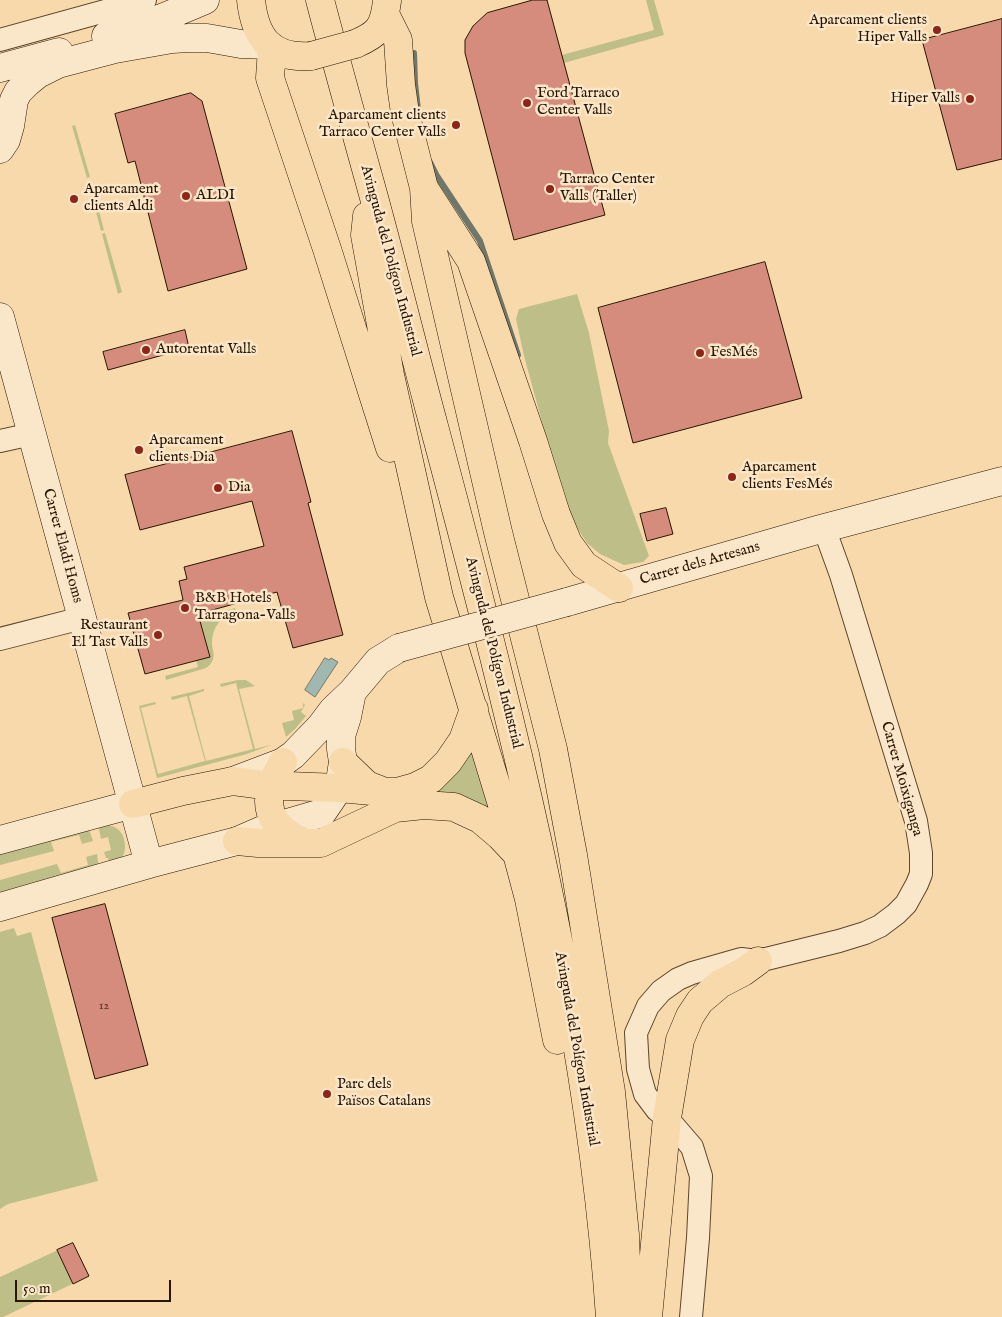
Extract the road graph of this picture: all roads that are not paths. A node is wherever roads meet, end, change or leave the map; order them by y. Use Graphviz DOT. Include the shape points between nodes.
graph roads {
  1 [pos="145,0"];
  2 [pos="205,0"];
  3 [pos="252,0"];
  4 [pos="320,0"];
  5 [pos="409,0"];
  6 [pos="387,8"];
  7 [pos="0,40"];
  8 [pos="107,45"];
  9 [pos="271,47"];
  10 [pos="0,68"];
  11 [pos="0,149"];
  12 [pos="370,183"];
  13 [pos="424,188"];
  14 [pos="0,317"];
  15 [pos="32,434"];
  16 [pos="0,441"];
  17 [pos="1002,480"];
  18 [pos="417,499"];
  19 [pos="824,528"];
  20 [pos="619,588"];
  21 [pos="82,618"];
  22 [pos="0,639"];
  23 [pos="352,692"];
  24 [pos="474,709"];
  25 [pos="283,762"];
  26 [pos="341,775"];
  27 [pos="233,781"];
  28 [pos="271,786"];
  29 [pos="133,804"];
  30 [pos="277,825"];
  31 [pos="0,840"];
  32 [pos="237,841"];
  33 [pos="304,843"];
  34 [pos="517,854"];
  35 [pos="149,864"];
  36 [pos="0,907"];
  37 [pos="758,961"];
  38 [pos="582,1077"];
  39 [pos="667,1118"];
  40 [pos="610,1317"];
  41 [pos="628,1317"];
  42 [pos="648,1317"];
  43 [pos="691,1317"];
  1 -- 7 [label="street"];
  2 -- 8 [label="street" via="162,18 112,31"];
  3 -- 9 [label="main road" via="260,34"];
  4 -- 12 [label="main road, Avinguda del Polígon Industrial"];
  5 -- 6 [label="main road"];
  6 -- 9 [label="main road, bridge" via="384,22 375,33 354,44 297,57 282,54"];
  6 -- 13 [label="main road" via="398,40 405,113"];
  8 -- 9 [label="street" via="207,38"];
  8 -- 10 [label="street"];
  8 -- 11 [label="street" via="58,64 27,83 14,100 6,140"];
  9 -- 18 [label="main road" via="270,78 403,489"];
  12 -- 18 [label="main road" via="365,235 390,375"];
  12 -- 38 [label="main road, Avinguda del Polígon Industrial" via="470,560 532,812"];
  13 -- 20 [label="main road" via="471,261 568,543 584,565"];
  13 -- 41 [label="main road" via="426,221 498,532 553,749 573,855 611,1092 625,1235"];
  14 -- 15 [label="street, Carrer Eladi Homs"];
  15 -- 16 [label="street"];
  15 -- 21 [label="street, Carrer Eladi Homs"];
  17 -- 19 [label="street, Carrer dels Artesans"];
  18 -- 24 [label="main road" via="439,597"];
  19 -- 20 [label="street, Carrer dels Artesans"];
  19 -- 37 [label="street, Carrer Moixiganga" via="916,821 921,874 906,904 880,926 839,941"];
  20 -- 23 [label="street, Carrer dels Artesans, bridge" via="399,648 378,661"];
  21 -- 22 [label="street"];
  21 -- 29 [label="street, Carrer Eladi Homs"];
  23 -- 25 [label="street, Carrer dels Artesans"];
  23 -- 26 [label="street" via="341,736"];
  24 -- 26 [label="main road" via="462,740 448,762 415,787 383,792"];
  24 -- 34 [label="main road"];
  25 -- 27 [label="street, Carrer dels Artesans"];
  25 -- 28 [label="main road"];
  26 -- 28 [label="main road" via="288,786"];
  26 -- 30 [label="street" via="322,812"];
  27 -- 28 [label="main road"];
  27 -- 29 [label="main road"];
  28 -- 30 [label="main road" via="269,806"];
  29 -- 31 [label="street"];
  29 -- 35 [label="street, Carrer Eladi Homs"];
  30 -- 32 [label="street"];
  30 -- 33 [label="main road"];
  32 -- 33 [label="main road"];
  32 -- 35 [label="street"];
  33 -- 34 [label="main road" via="321,843 395,808 424,805 454,807 480,819"];
  34 -- 38 [label="main road" via="563,1066"];
  35 -- 36 [label="street"];
  37 -- 39 [label="main road" via="720,984 700,1001 690,1016 676,1056"];
  37 -- 39 [label="street, Carrer Moixiganga" via="741,959 678,979 648,1006 636,1033 638,1070 645,1094"];
  38 -- 40 [label="main road, Avinguda del Polígon Industrial" via="594,1151"];
  39 -- 42 [label="main road"];
  39 -- 43 [label="street, Carrer Moixiganga" via="692,1147 701,1176"];
}
